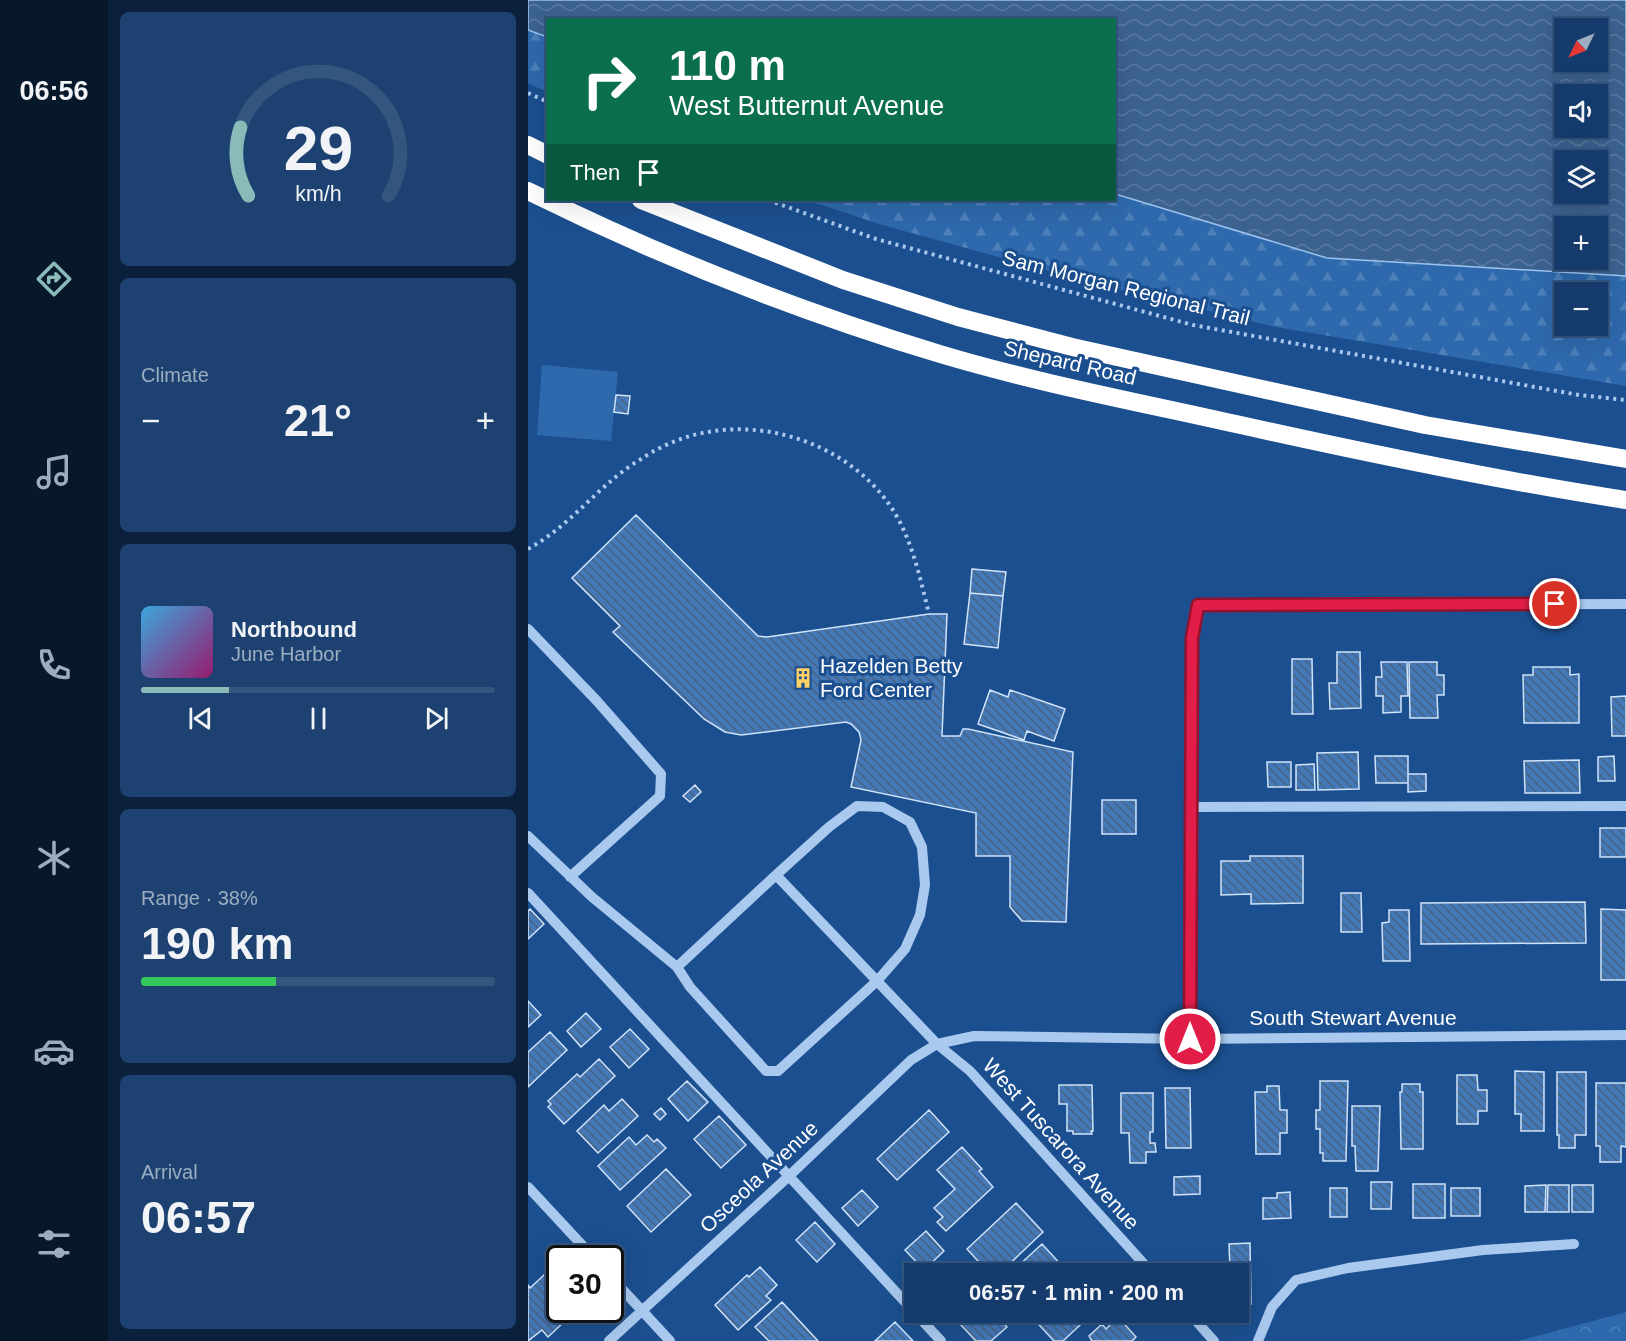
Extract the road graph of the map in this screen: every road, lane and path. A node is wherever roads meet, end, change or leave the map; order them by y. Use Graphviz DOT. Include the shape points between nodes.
graph roads {
  1 [pos="528,93"];
  2 [pos="546,101"];
  3 [pos="528,145"];
  4 [pos="546,154"];
  5 [pos="528,191"];
  6 [pos="546,200"];
  7 [pos="548,201"];
  8 [pos="644,201"];
  9 [pos="771,201"];
  10 [pos="1626,400"];
  11 [pos="1626,459"];
  12 [pos="1626,500"];
  13 [pos="528,549"];
  14 [pos="1626,604"];
  15 [pos="929,614"];
  16 [pos="528,628"];
  17 [pos="532,641"];
  18 [pos="1626,806"];
  19 [pos="1192,807"];
  20 [pos="528,836"];
  21 [pos="776,875"];
  22 [pos="570,877"];
  23 [pos="528,893"];
  24 [pos="676,967"];
  25 [pos="877,981"];
  26 [pos="1626,1035"];
  27 [pos="1190,1039"];
  28 [pos="938,1044"];
  29 [pos="789,1176"];
  30 [pos="528,1187"];
  31 [pos="1574,1244"];
  32 [pos="582,1245"];
  33 [pos="1143,1263"];
  34 [pos="624,1291"];
  35 [pos="642,1310"];
  36 [pos="1198,1323"];
  37 [pos="609,1341"];
  38 [pos="670,1341"];
  39 [pos="940,1341"];
  40 [pos="1214,1341"];
  41 [pos="1258,1341"];
  1 -- 2 [label="path"];
  3 -- 4 [label="highway"];
  5 -- 6 [label="highway, Shepard Road"];
  7 -- 12 [label="highway, Shepard Road" via="707,273 942,355 1059,385 1413,463"];
  8 -- 11 [label="highway, Shepard Road" via="843,280 1072,347 1425,425"];
  9 -- 10 [label="path, Sam Morgan Regional Trail" via="876,239 1193,325 1579,395"];
  13 -- 15 [label="path" via="549,537 609,482 665,446 714,431 752,430 796,438 830,452 867,480 886,500 905,531"];
  14 -- 19 [label="street" via="1198,605 1192,638"];
  16 -- 17 [label="street"];
  17 -- 22 [label="street" via="597,701 661,774 660,796"];
  18 -- 19 [label="street"];
  19 -- 27 [label="street"];
  20 -- 22 [label="street"];
  21 -- 24 [label="street"];
  21 -- 25 [label="street, West Tuscarora Avenue"];
  21 -- 25 [label="street" via="857,806 884,807 910,822 922,847 925,885 920,915 905,949"];
  22 -- 24 [label="street"];
  23 -- 29 [label="street"];
  24 -- 25 [label="street" via="766,1071 778,1071"];
  25 -- 28 [label="street, West Tuscarora Avenue"];
  26 -- 27 [label="street, South Stewart Avenue"];
  27 -- 28 [label="street, South Stewart Avenue" via="974,1036"];
  28 -- 29 [label="street, Osceola Avenue" via="911,1060"];
  28 -- 33 [label="street, West Tuscarora Avenue" via="970,1071"];
  29 -- 35 [label="street, Osceola Avenue"];
  29 -- 39 [label="street"];
  30 -- 32 [label="street"];
  31 -- 41 [label="street" via="1483,1250 1359,1266 1296,1280 1272,1307"];
  34 -- 35 [label="street"];
  35 -- 37 [label="street, Osceola Avenue"];
  35 -- 38 [label="street"];
  36 -- 40 [label="street"];
}
